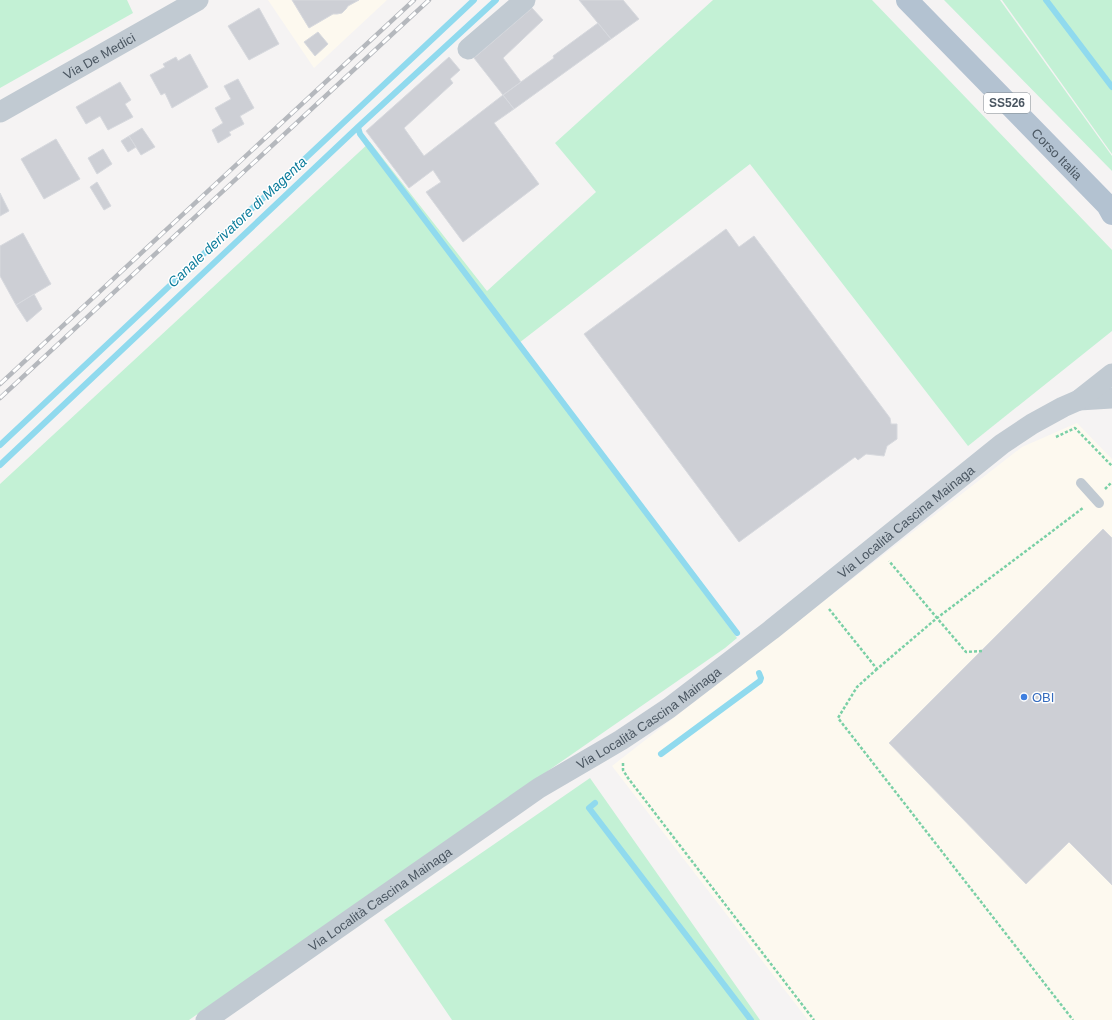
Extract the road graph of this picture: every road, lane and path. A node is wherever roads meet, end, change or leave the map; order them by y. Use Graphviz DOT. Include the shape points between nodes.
graph roads {
  1 [pos="198,0"];
  2 [pos="525,0"];
  3 [pos="907,0"];
  4 [pos="468,49"];
  5 [pos="0,112"];
  6 [pos="1110,209"];
  7 [pos="1112,374"];
  8 [pos="1112,398"];
  9 [pos="1080,400"];
  10 [pos="1049,440"];
  11 [pos="1112,466"];
  12 [pos="1081,483"];
  13 [pos="1097,501"];
  14 [pos="888,559"];
  15 [pos="827,607"];
  16 [pos="937,618"];
  17 [pos="982,651"];
  18 [pos="877,669"];
  19 [pos="628,760"];
  20 [pos="207,1020"];
  21 [pos="814,1020"];
  22 [pos="1073,1020"];
  1 -- 5 [label="street, Via De Medici"];
  2 -- 4 [label="street"];
  3 -- 6 [label="main road, Corso Italia / SS526"];
  7 -- 9 [label="street, Via Località Cascina Mainaga"];
  8 -- 9 [label="street, Via Località Cascina Mainaga"];
  9 -- 20 [label="street, Via Località Cascina Mainaga" via="1032,424 1002,444 771,630 669,708 621,740 539,788"];
  10 -- 11 [label="path" via="1075,428"];
  12 -- 13 [label="lane"];
  13 -- 16 [label="path"];
  14 -- 16 [label="path"];
  15 -- 18 [label="path"];
  16 -- 17 [label="path" via="966,652"];
  16 -- 18 [label="path"];
  18 -- 22 [label="path" via="857,687 838,718"];
  19 -- 21 [label="path" via="623,763 623,770 628,778"];
}
